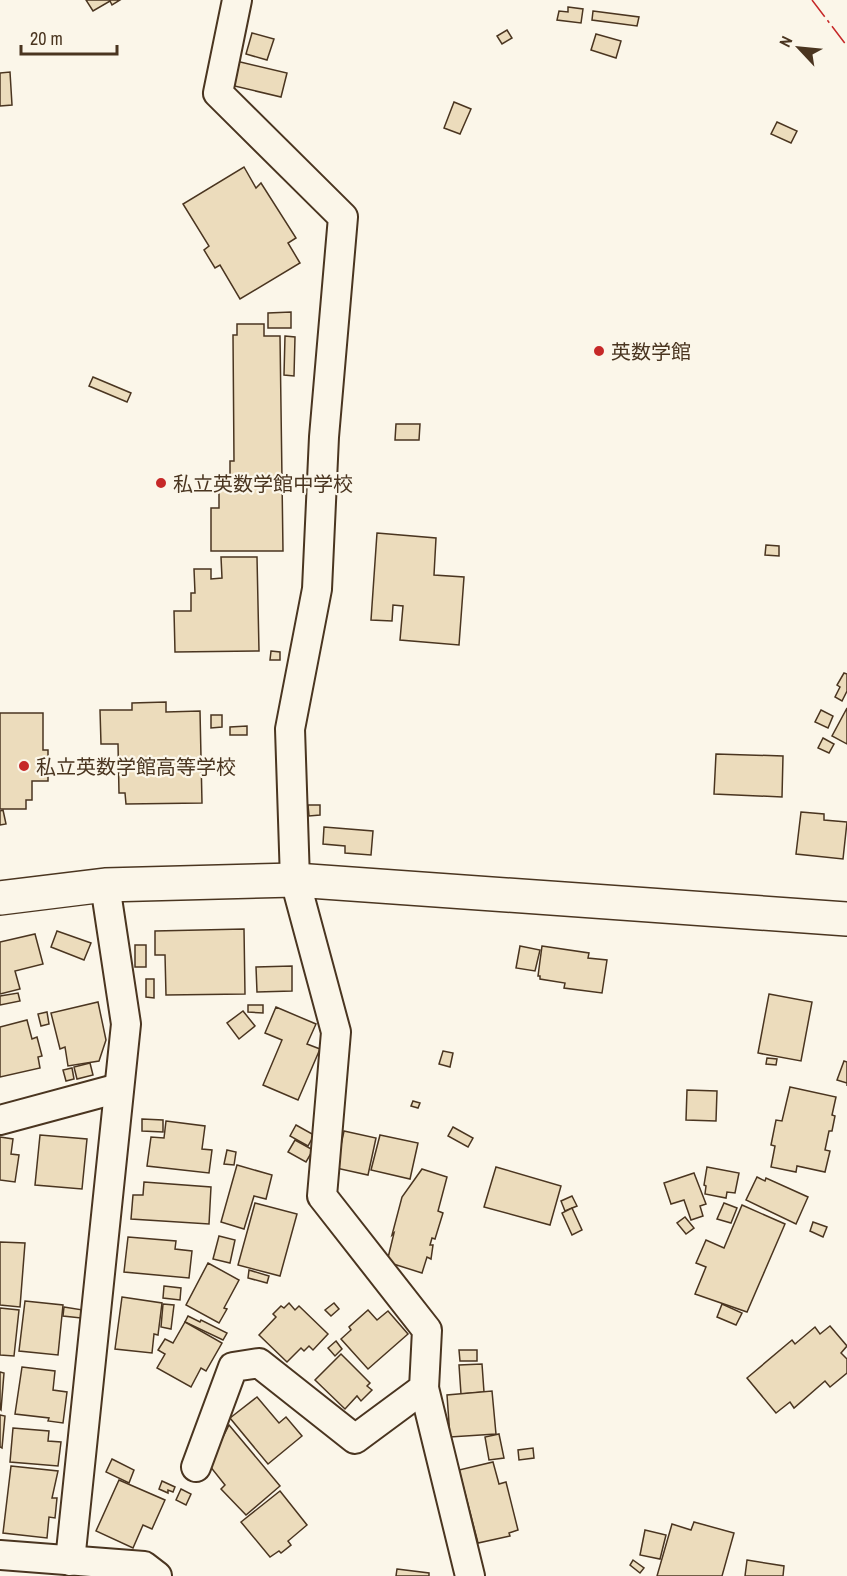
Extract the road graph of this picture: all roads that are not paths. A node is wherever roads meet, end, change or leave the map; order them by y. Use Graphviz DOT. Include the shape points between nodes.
graph roads {
  1 [pos="237,0"];
  2 [pos="295,880"];
  3 [pos="105,885"];
  4 [pos="0,897"];
  5 [pos="847,919"];
  6 [pos="119,1088"];
  7 [pos="0,1120"];
  8 [pos="424,1388"];
  9 [pos="196,1467"];
  10 [pos="0,1555"];
  11 [pos="70,1561"];
  12 [pos="157,1576"];
  13 [pos="470,1576"];
  1 -- 2 [label="street" via="218,93 343,217 324,437 317,590 290,729"];
  2 -- 3 [label="street"];
  2 -- 5 [label="street"];
  2 -- 8 [label="street" via="336,1032 322,1196 427,1330"];
  3 -- 4 [label="street"];
  3 -- 6 [label="street" via="126,1024"];
  6 -- 7 [label="street"];
  6 -- 11 [label="street"];
  8 -- 9 [label="street" via="355,1440 259,1364 233,1367"];
  8 -- 13 [label="street"];
  10 -- 11 [label="street"];
  11 -- 12 [label="street" via="144,1566"];
}
